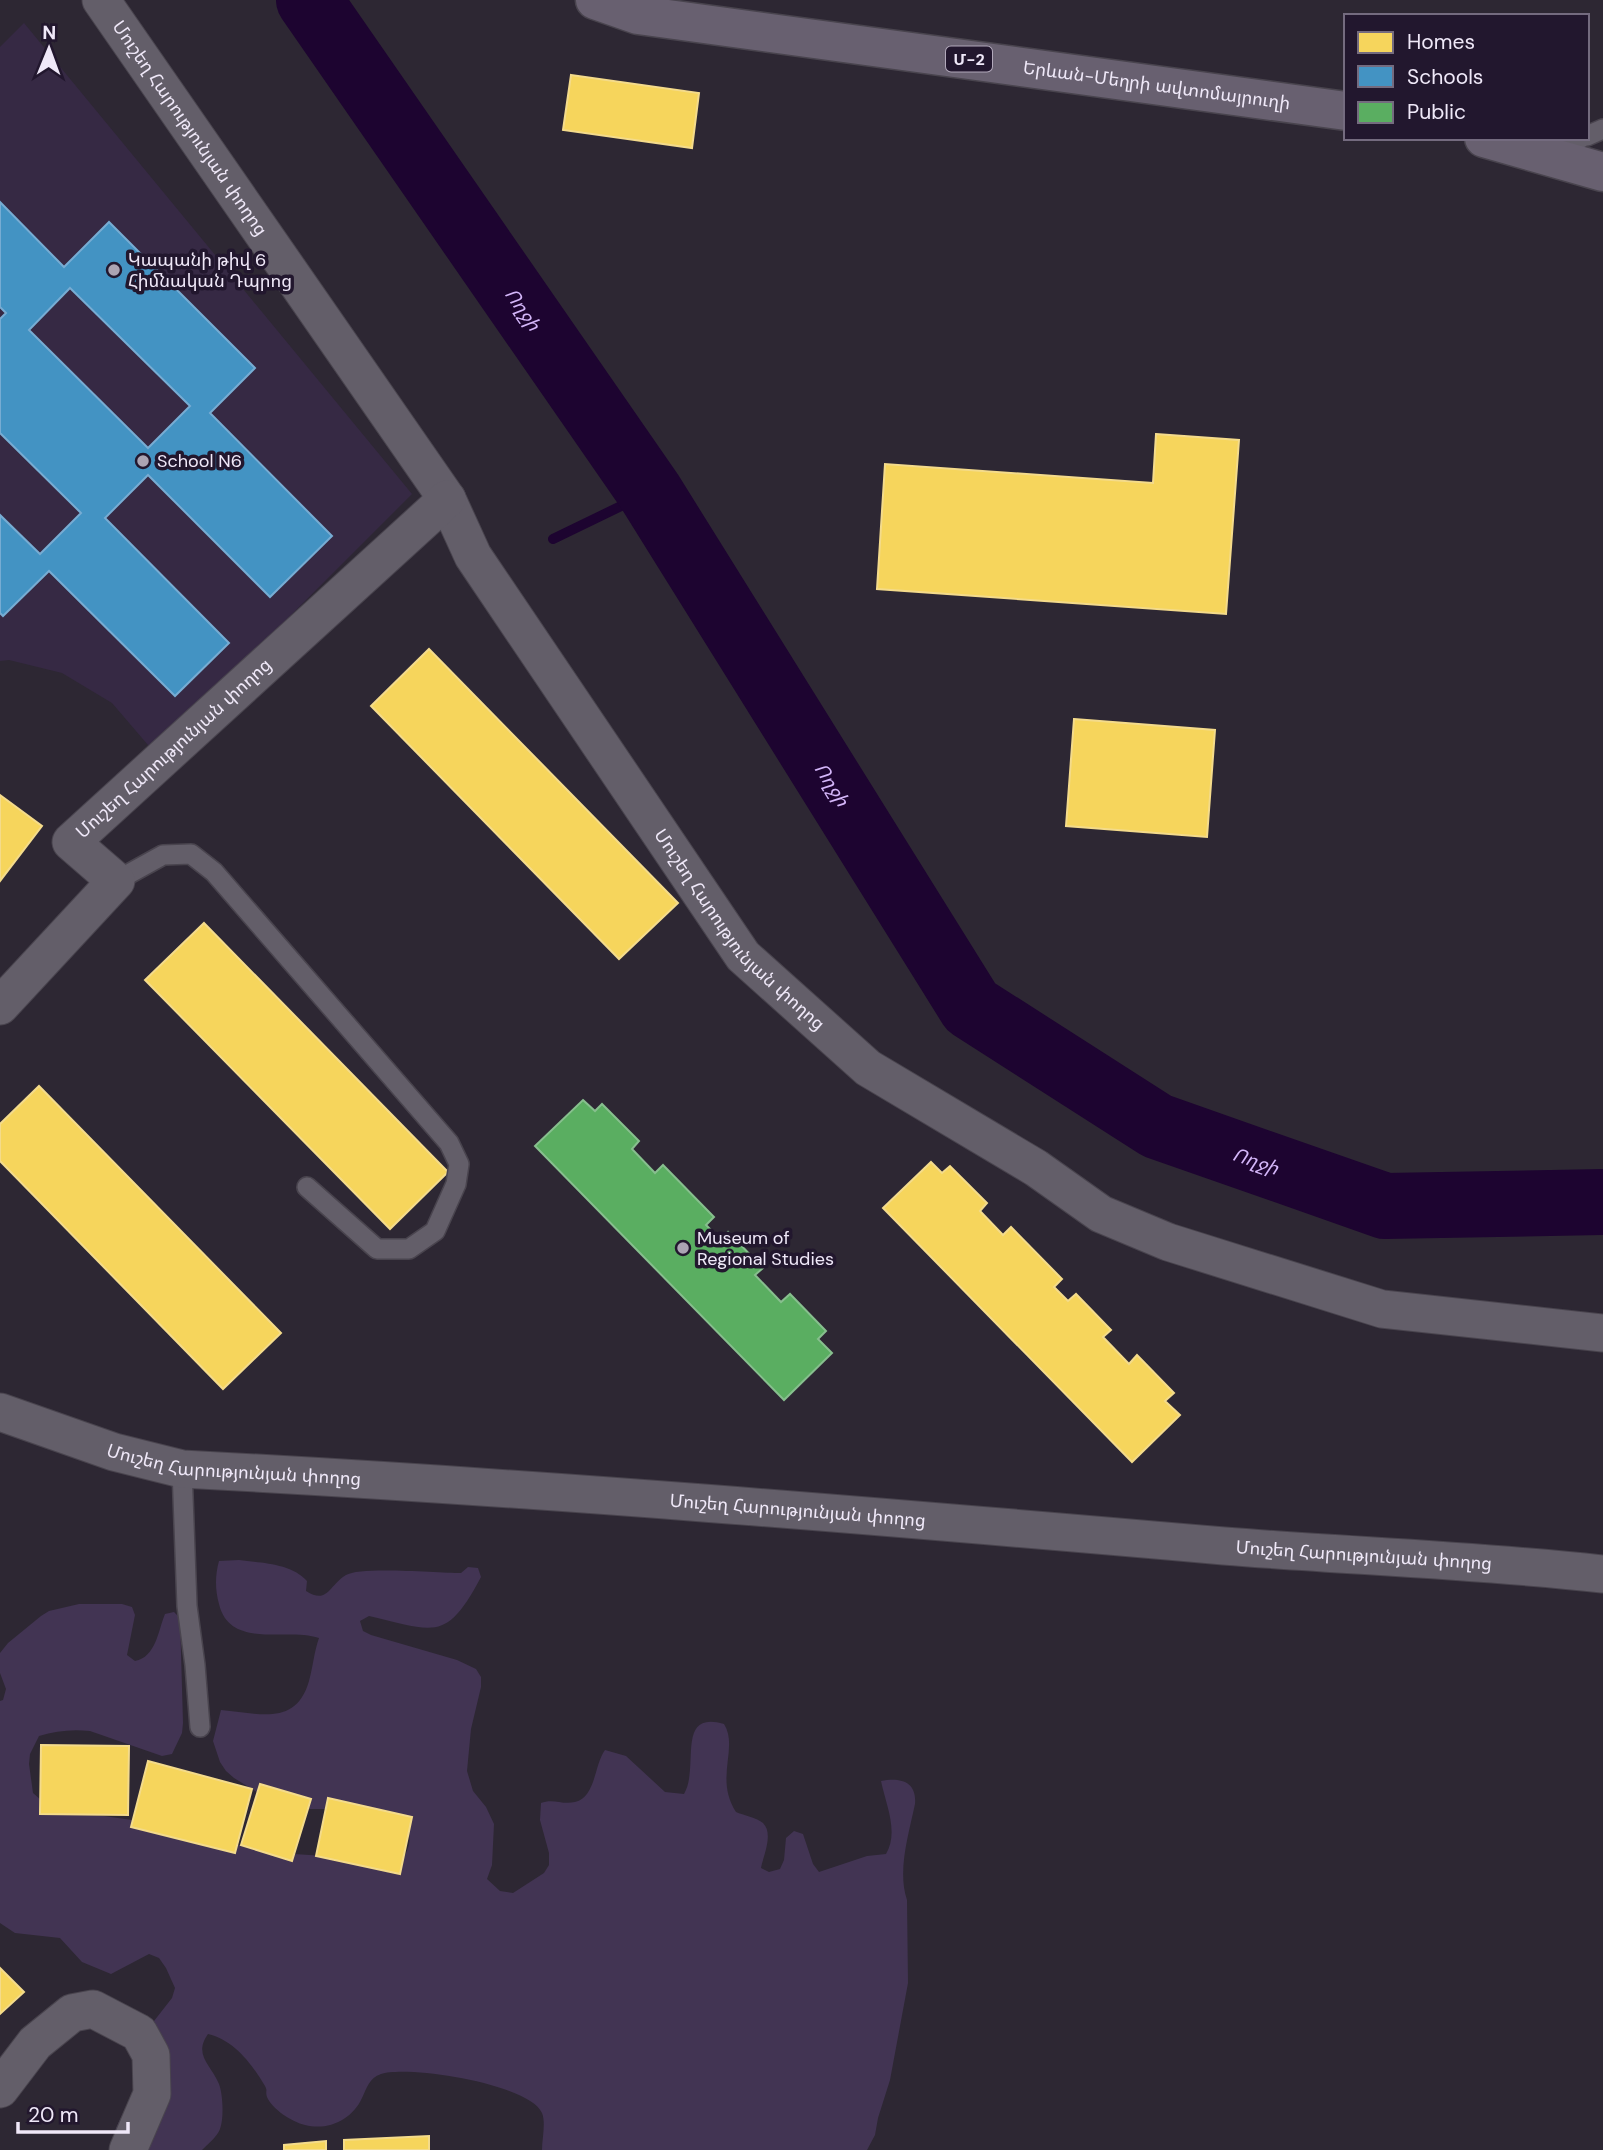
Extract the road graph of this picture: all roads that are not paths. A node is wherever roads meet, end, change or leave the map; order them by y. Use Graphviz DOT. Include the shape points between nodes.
graph roads {
  1 [pos="101,0"];
  2 [pos="595,0"];
  3 [pos="1344,111"];
  4 [pos="1491,140"];
  5 [pos="1577,140"];
  6 [pos="1543,155"];
  7 [pos="1603,172"];
  8 [pos="447,499"];
  9 [pos="116,881"];
  10 [pos="0,1006"];
  11 [pos="307,1187"];
  12 [pos="1603,1333"];
  13 [pos="0,1412"];
  14 [pos="182,1469"];
  15 [pos="1603,1574"];
  16 [pos="200,1727"];
  17 [pos="0,2089"];
  18 [pos="128,2150"];
  1 -- 8 [label="street, Մուշեղ Հարությունյան փողոց"];
  2 -- 3 [label="highway, Երևան-Մեղրի ավտոմայրուղի / Մ-2" via="638,15"];
  4 -- 6 [label="highway"];
  5 -- 6 [label="lane"];
  6 -- 7 [label="highway"];
  8 -- 9 [label="street, Մուշեղ Հարությունյան փողոց" via="71,842"];
  8 -- 12 [label="street, Մուշեղ Հարությունյան փողոց" via="473,556 743,956 868,1068 1036,1168 1101,1214 1168,1242 1382,1309"];
  9 -- 10 [label="street"];
  9 -- 11 [label="lane" via="163,855 191,854 214,872 449,1143 459,1164 456,1184 435,1231 409,1249 377,1249"];
  13 -- 14 [label="street, Մուշեղ Հարությունյան փողոց" via="114,1452"];
  14 -- 15 [label="street, Մուշեղ Հարությունյան փողոց" via="868,1515"];
  14 -- 16 [label="lane" via="187,1606"];
  17 -- 18 [label="street" via="34,2043 72,2013 93,2009 139,2033 151,2055 152,2094"];
}
